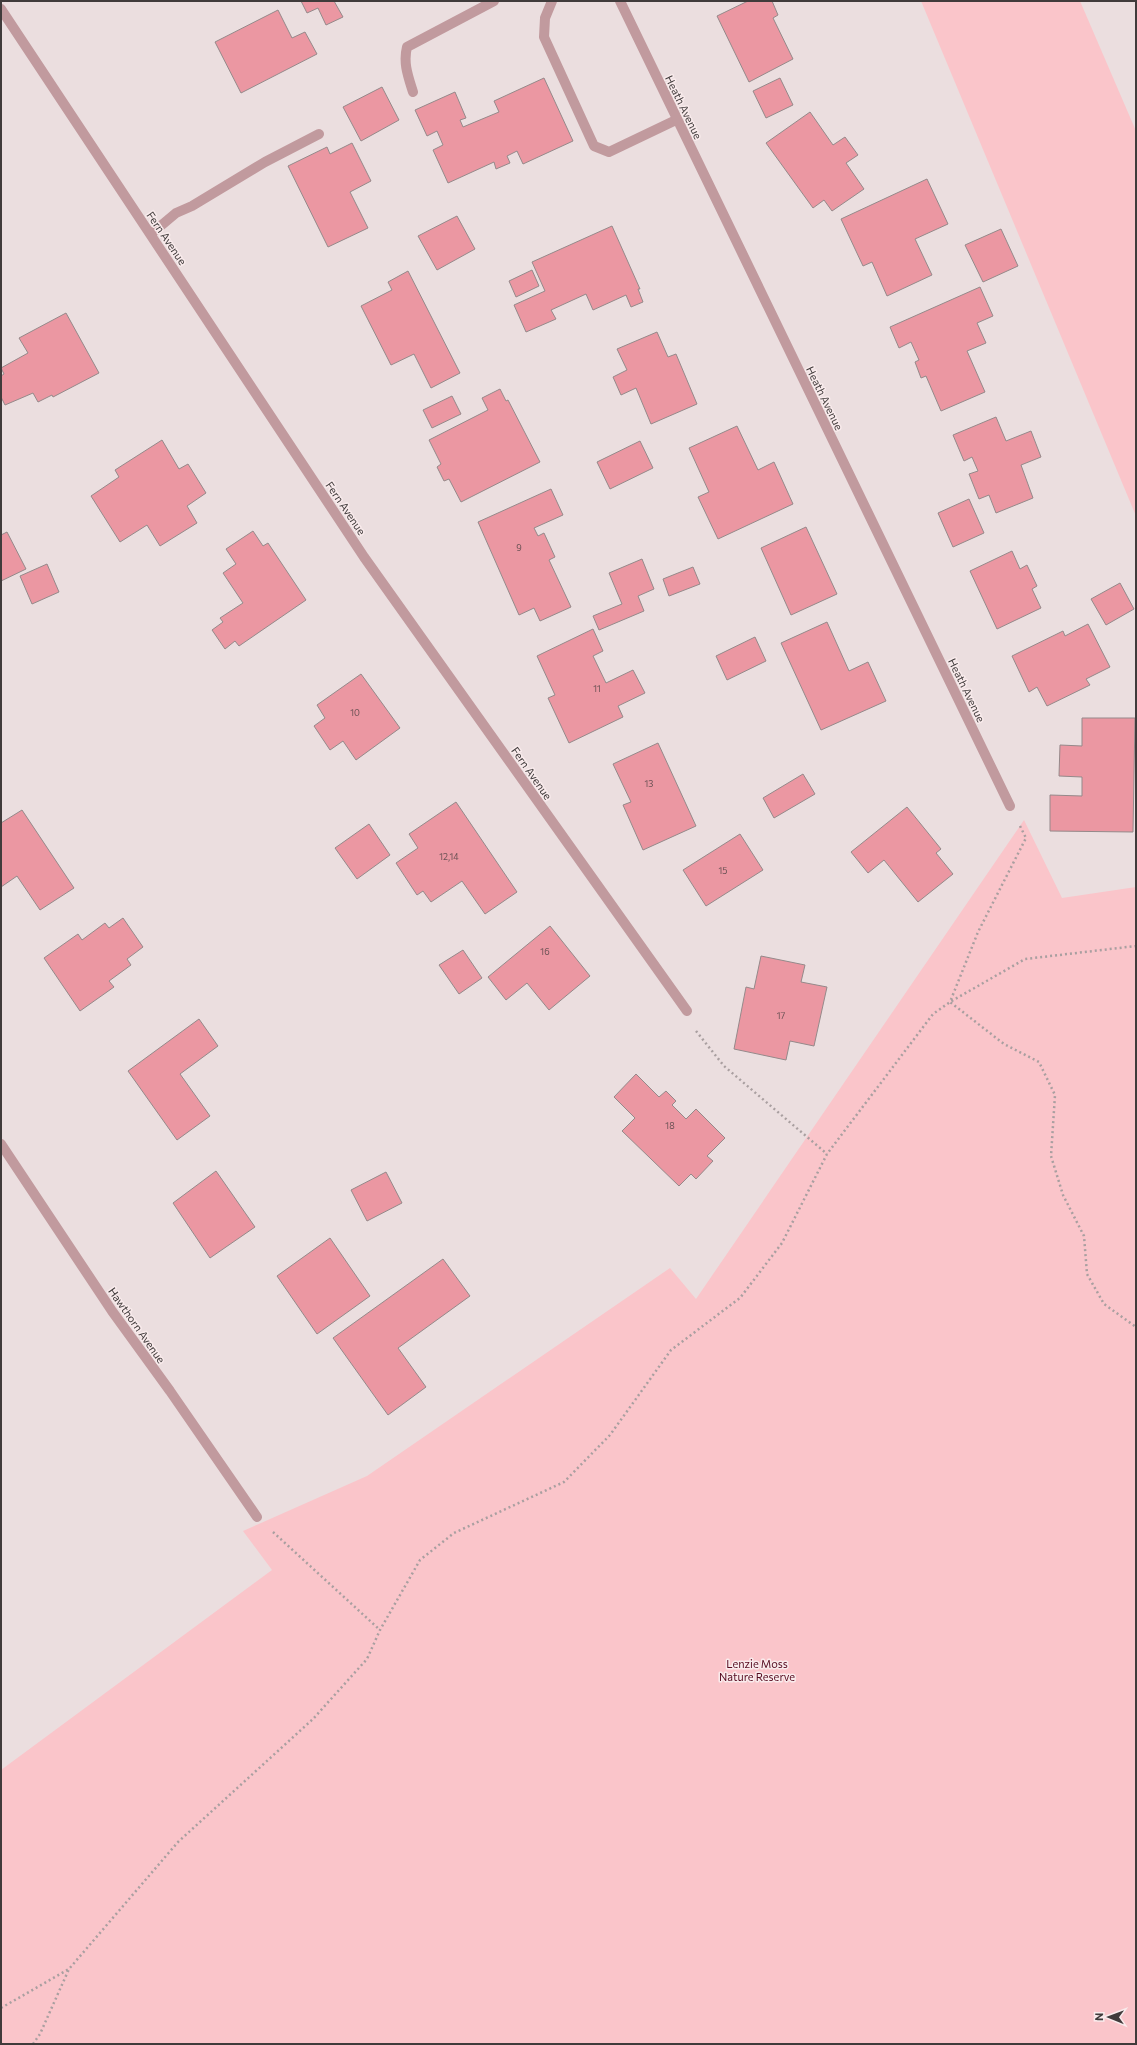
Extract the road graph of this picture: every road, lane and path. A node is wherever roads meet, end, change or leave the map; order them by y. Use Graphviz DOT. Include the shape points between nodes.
graph roads {
  1 [pos="494,1"];
  2 [pos="552,1"];
  3 [pos="620,1"];
  4 [pos="1,9"];
  5 [pos="413,92"];
  6 [pos="676,120"];
  7 [pos="319,134"];
  8 [pos="151,234"];
  9 [pos="1010,806"];
  10 [pos="1136,946"];
  11 [pos="950,1002"];
  12 [pos="686,1011"];
  13 [pos="1,1144"];
  14 [pos="826,1154"];
  15 [pos="1136,1327"];
  16 [pos="257,1517"];
  17 [pos="380,1630"];
  18 [pos="69,1969"];
  19 [pos="1,2008"];
  20 [pos="33,2044"];
  1 -- 5 [label="street" via="407,47 406,70"];
  2 -- 6 [label="street" via="545,18 544,37 594,146 609,152"];
  3 -- 6 [label="street, Heath Avenue"];
  4 -- 8 [label="street, Fern Avenue"];
  6 -- 9 [label="street, Heath Avenue"];
  7 -- 8 [label="street" via="176,213"];
  8 -- 12 [label="street, Fern Avenue" via="364,557"];
  9 -- 11 [label="path" via="1026,838 978,932"];
  10 -- 11 [label="path" via="1025,959"];
  11 -- 14 [label="path" via="933,1014"];
  11 -- 15 [label="path" via="1004,1044 1039,1062 1055,1095 1051,1156 1063,1195 1084,1236 1087,1274 1104,1304"];
  12 -- 14 [label="path" via="692,1026 724,1066"];
  13 -- 16 [label="street, Hawthorn Avenue" via="112,1311"];
  14 -- 17 [label="path" via="782,1243 740,1298 671,1350 610,1435 564,1482 454,1533 420,1560"];
  16 -- 17 [label="path"];
  17 -- 18 [label="path" via="367,1658 313,1719 178,1842"];
  18 -- 19 [label="path"];
  18 -- 20 [label="path"];
}
